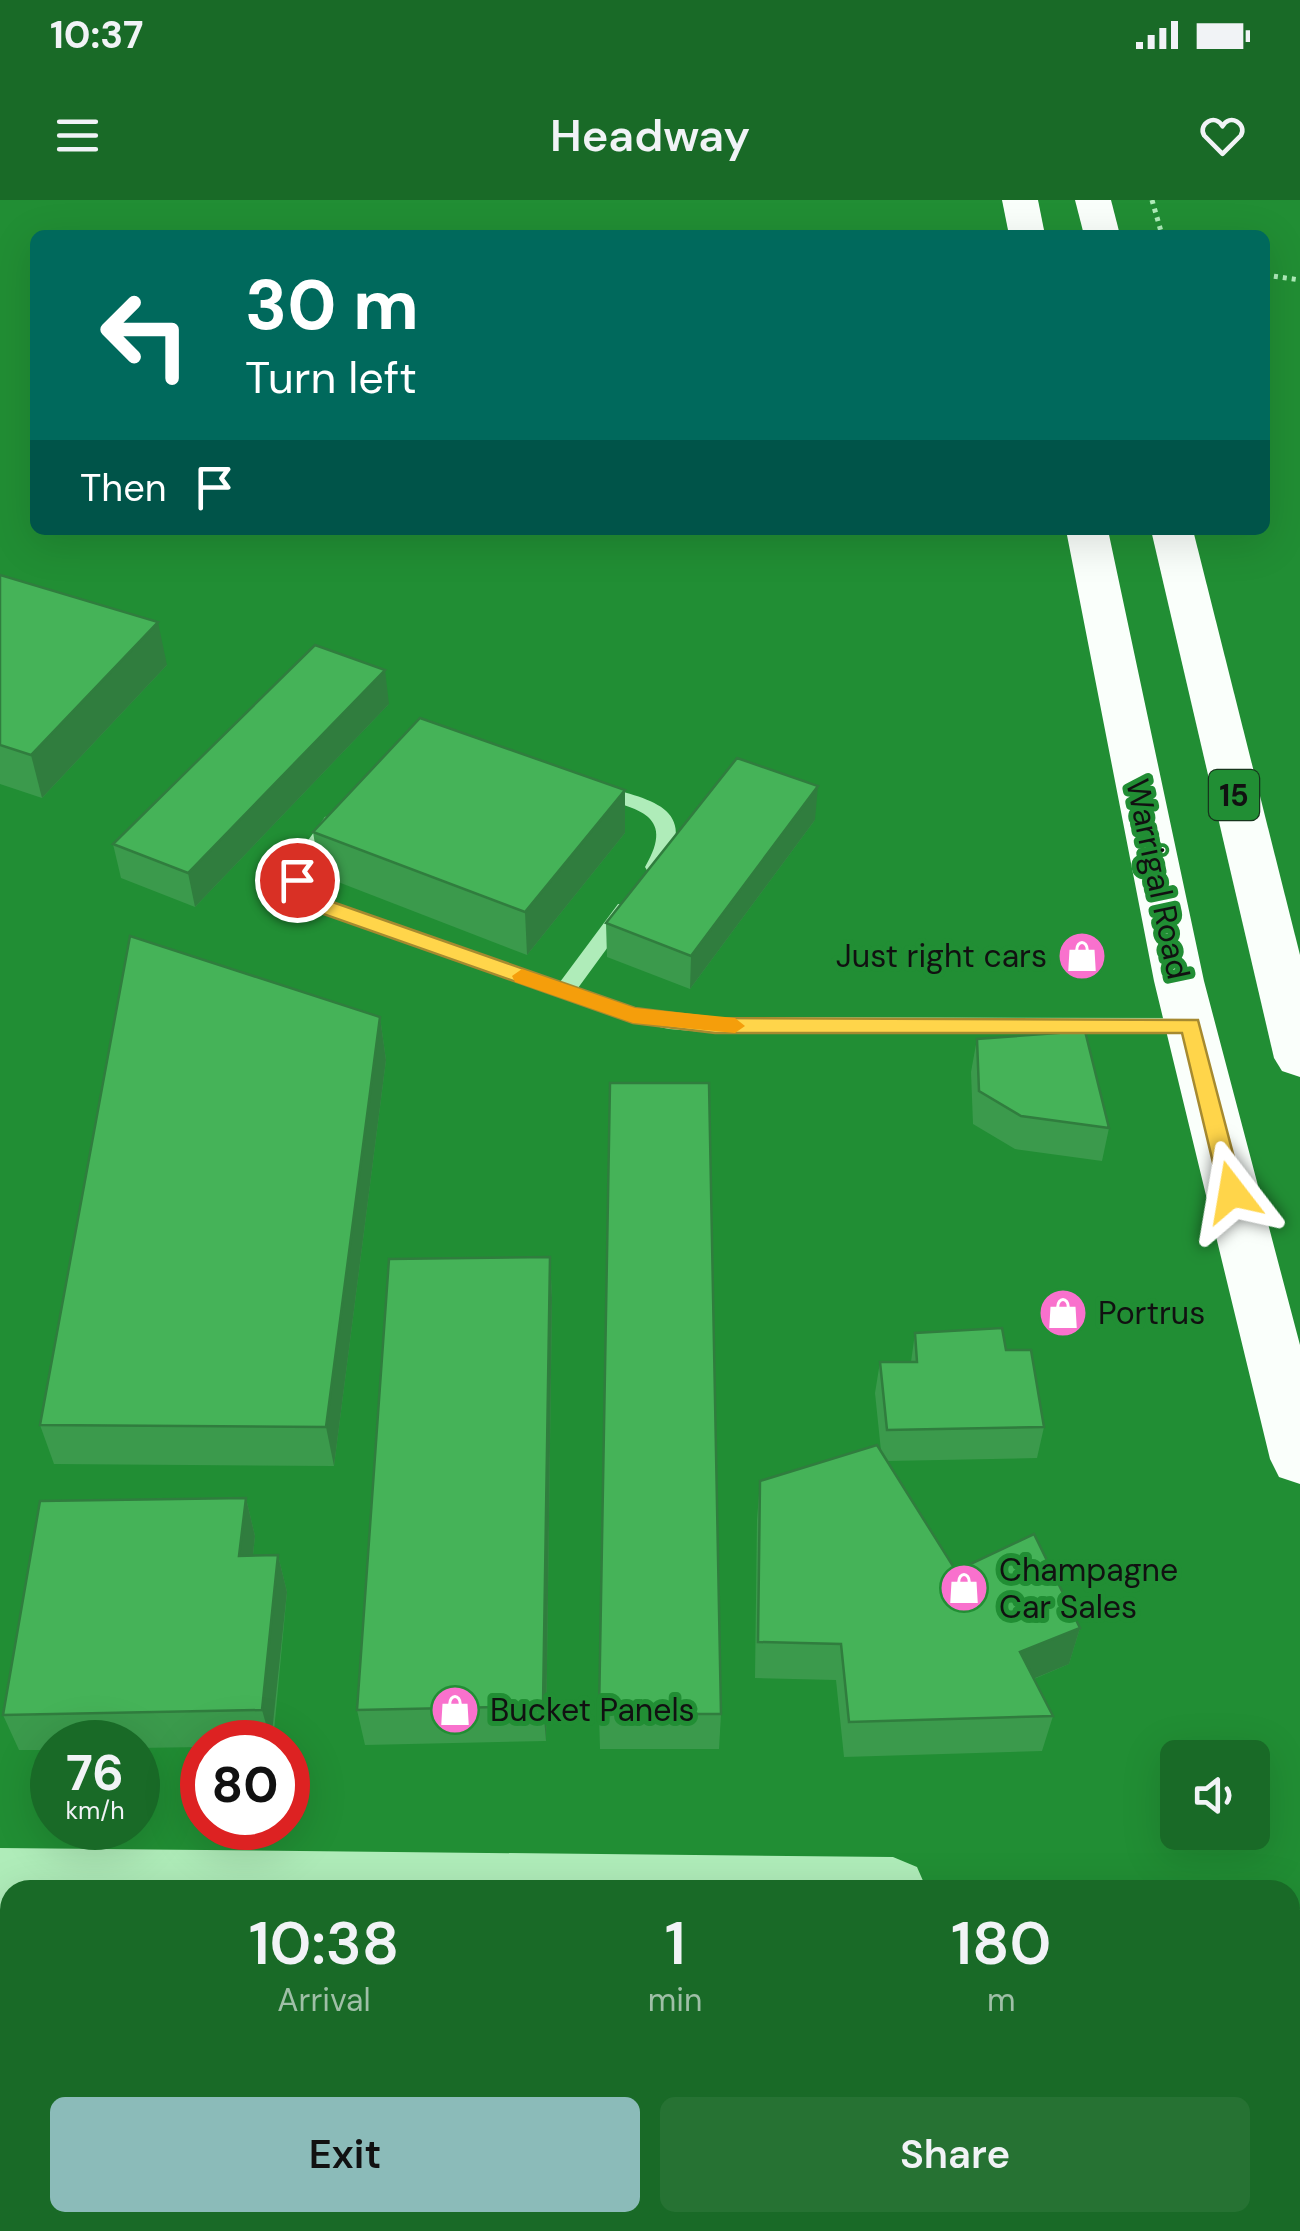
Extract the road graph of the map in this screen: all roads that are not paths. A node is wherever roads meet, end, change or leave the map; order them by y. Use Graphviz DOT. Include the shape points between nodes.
graph roads {
  1 [pos="1020,200"];
  2 [pos="1094,200"];
  3 [pos="1025,230"];
  4 [pos="1101,230"];
  5 [pos="1088,535"];
  6 [pos="1173,535"];
  7 [pos="574,784"];
  8 [pos="344,807"];
  9 [pos="564,991"];
  10 [pos="1190,1026"];
  11 [pos="1300,1058"];
  12 [pos="1300,1459"];
  1 -- 3 [label="highway"];
  2 -- 4 [label="highway"];
  5 -- 10 [label="highway, Warrigal Road"];
  6 -- 11 [label="highway, 15"];
  7 -- 9 [label="lane" via="649,806 669,834 668,850"];
  8 -- 9 [label="lane" via="300,865 300,894"];
  9 -- 10 [label="lane" via="633,1016 715,1026"];
  10 -- 12 [label="highway, Warrigal Road"];
}
